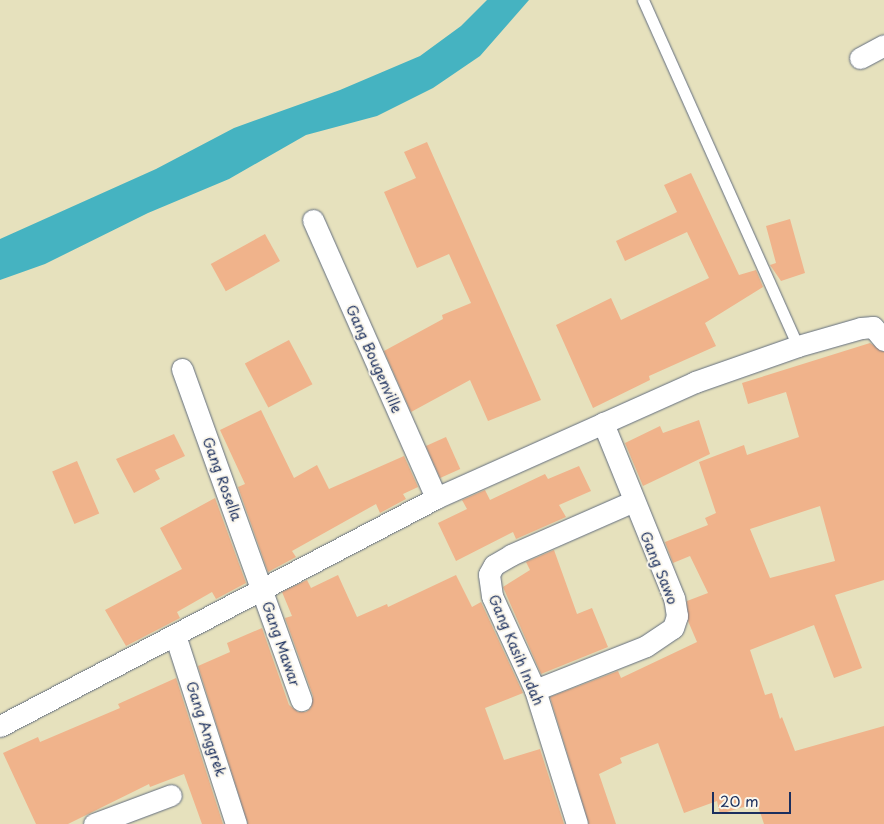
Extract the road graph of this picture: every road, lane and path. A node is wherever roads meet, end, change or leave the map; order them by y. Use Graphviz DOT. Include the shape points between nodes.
graph roads {
  1 [pos="643,0"];
  2 [pos="884,45"];
  3 [pos="860,58"];
  4 [pos="313,220"];
  5 [pos="884,340"];
  6 [pos="798,346"];
  7 [pos="182,369"];
  8 [pos="603,423"];
  9 [pos="436,498"];
  10 [pos="632,502"];
  11 [pos="262,588"];
  12 [pos="175,635"];
  13 [pos="534,690"];
  14 [pos="301,700"];
  15 [pos="0,726"];
  16 [pos="171,795"];
  17 [pos="94,824"];
  18 [pos="236,824"];
  19 [pos="577,824"];
  1 -- 6 [label="lane"];
  2 -- 3 [label="street"];
  4 -- 9 [label="street, Gang Bougenville"];
  5 -- 6 [label="street" via="872,327"];
  6 -- 8 [label="street" via="695,382"];
  7 -- 11 [label="street, Gang Rosella"];
  8 -- 9 [label="street"];
  8 -- 10 [label="street, Gang Sawo"];
  9 -- 11 [label="street"];
  10 -- 13 [label="street, Gang Kasih Indah" via="511,554 494,565 489,574 492,596"];
  10 -- 13 [label="street, Gang Sawo" via="674,598 677,616 673,628 646,646"];
  11 -- 12 [label="street"];
  11 -- 14 [label="street, Gang Mawar"];
  12 -- 15 [label="street"];
  12 -- 18 [label="street, Gang Anggrek"];
  13 -- 19 [label="street, Gang Kasih Indah"];
  16 -- 17 [label="street"];
}
